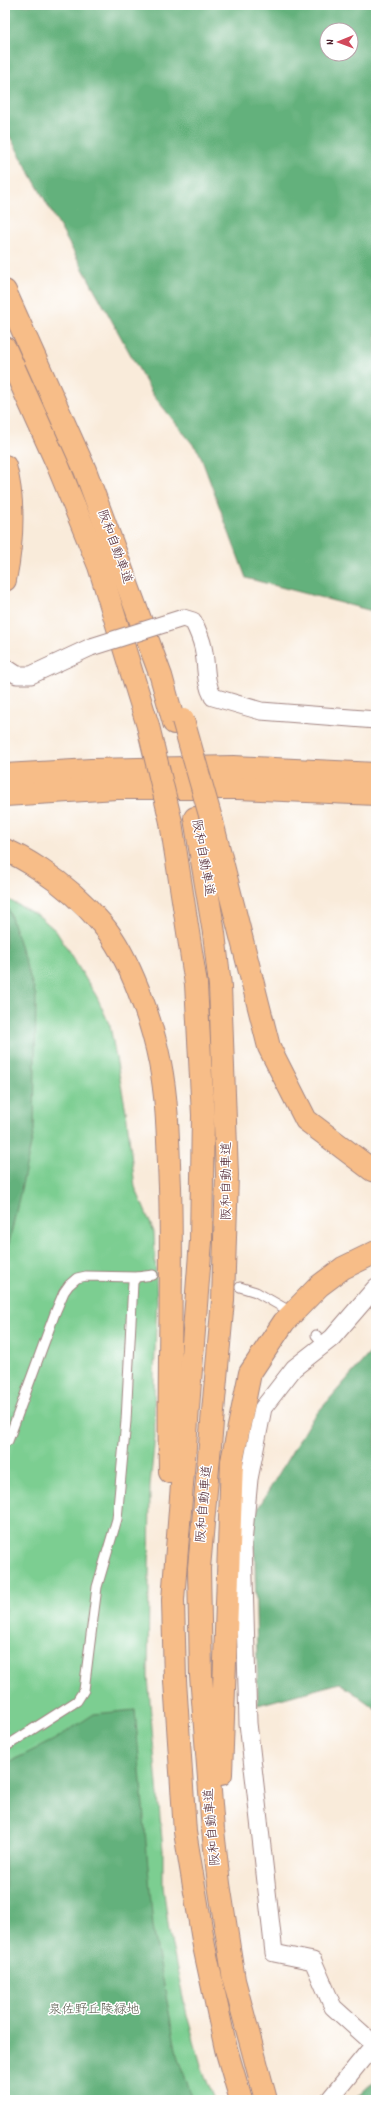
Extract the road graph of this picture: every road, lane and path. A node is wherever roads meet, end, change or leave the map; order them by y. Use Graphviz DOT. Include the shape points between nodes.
graph roads {
  1 [pos="5,291"];
  2 [pos="5,348"];
  3 [pos="7,474"];
  4 [pos="5,580"];
  5 [pos="11,671"];
  6 [pos="376,720"];
  7 [pos="376,774"];
  8 [pos="5,775"];
  9 [pos="376,794"];
  10 [pos="5,795"];
  11 [pos="204,820"];
  12 [pos="5,850"];
  13 [pos="376,1171"];
  14 [pos="376,1252"];
  15 [pos="153,1276"];
  16 [pos="137,1277"];
  17 [pos="240,1287"];
  18 [pos="376,1287"];
  19 [pos="286,1309"];
  20 [pos="8,1441"];
  21 [pos="174,1600"];
  22 [pos="5,1747"];
  23 [pos="219,1884"];
  24 [pos="375,2043"];
  25 [pos="241,2100"];
  26 [pos="266,2100"];
  27 [pos="330,2100"];
  1 -- 11 [label="highway, 阪和自動車道" via="104,512 178,722"];
  2 -- 21 [label="highway, 阪和自動車道, bridge" via="99,566 148,726 171,822 196,984 203,1115 200,1248"];
  3 -- 4 [label="highway" via="11,551"];
  5 -- 6 [label="street, bridge" via="32,674 91,647 183,618 193,621 199,632 204,648 209,690 213,697 261,711"];
  7 -- 8 [label="highway" via="233,767 90,770"];
  9 -- 10 [label="highway" via="238,788 117,788"];
  11 -- 13 [label="highway" via="268,1047 306,1120"];
  11 -- 23 [label="highway, 阪和自動車道" via="220,986 227,1175 223,1300 199,1568 202,1675"];
  12 -- 21 [label="highway" via="18,855 52,877 104,926 137,987 160,1064 169,1158 170,1438"];
  14 -- 23 [label="highway" via="343,1268 319,1286 284,1322 250,1373 232,1461"];
  15 -- 16 [label="lane"];
  16 -- 20 [label="lane" via="86,1276 77,1278 66,1289"];
  16 -- 22 [label="lane" via="132,1282 126,1421 117,1519 97,1587 84,1690 77,1701"];
  17 -- 19 [label="lane" via="256,1292"];
  18 -- 24 [label="street" via="332,1338 320,1340 263,1408 249,1479 243,1543 248,1723 274,1953 313,1961 333,2007"];
  21 -- 25 [label="highway, 阪和自動車道" via="175,1681 185,1832 204,1946 226,2049"];
  23 -- 26 [label="highway, 阪和自動車道" via="234,1980"];
  24 -- 27 [label="street"];
}
